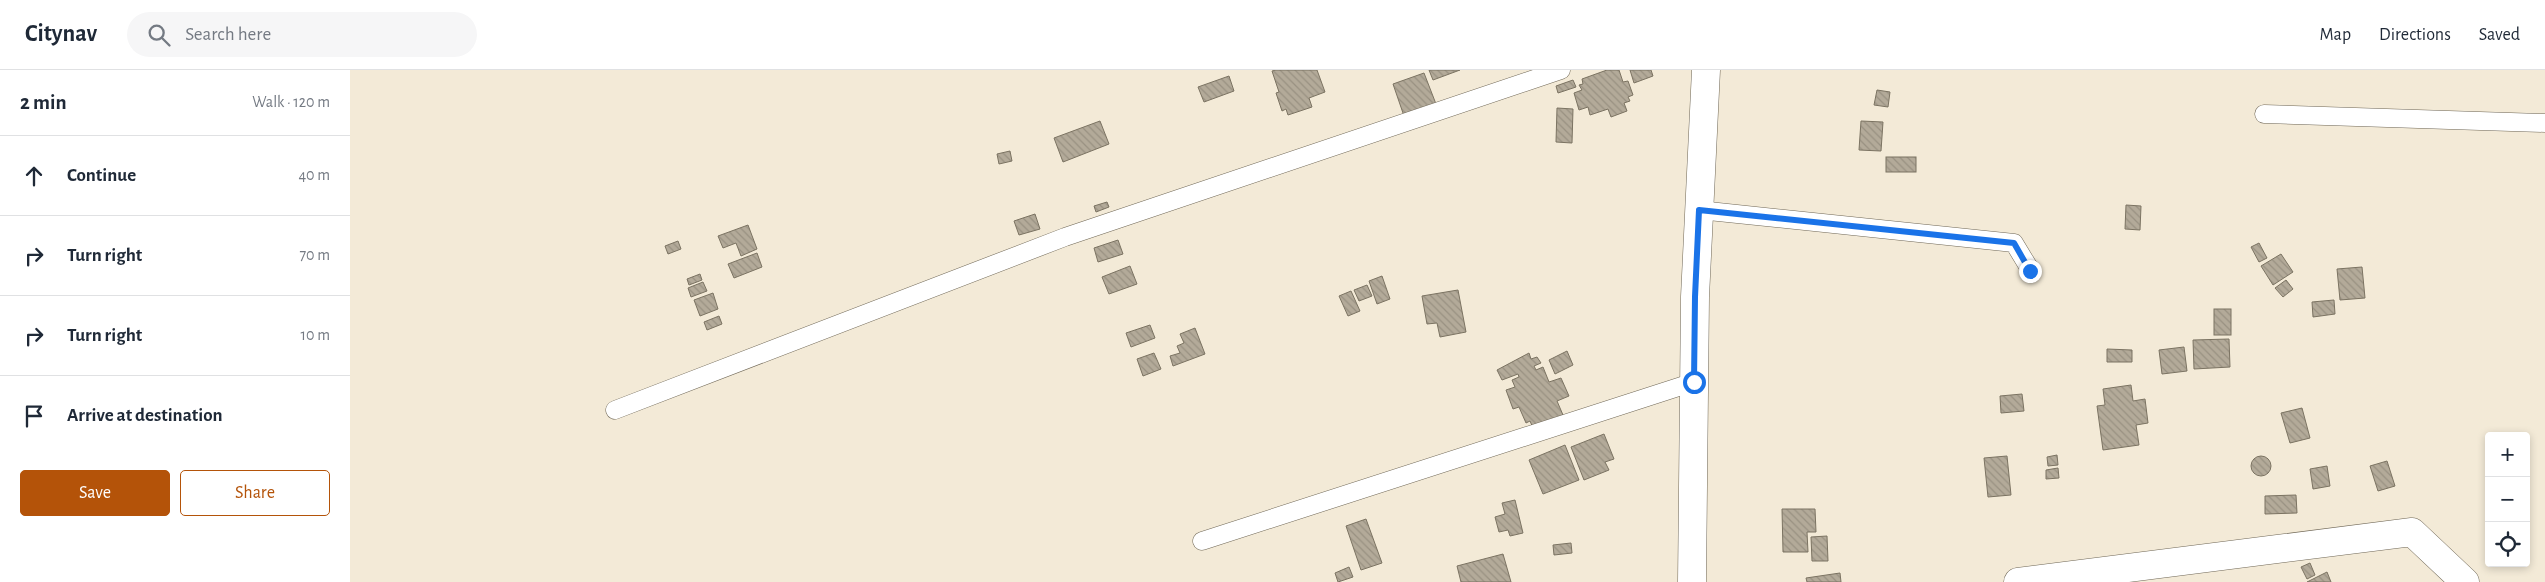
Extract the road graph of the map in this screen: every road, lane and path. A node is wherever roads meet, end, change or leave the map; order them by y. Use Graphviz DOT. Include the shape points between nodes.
graph roads {
  1 [pos="1561,70"];
  2 [pos="1706,70"];
  3 [pos="2264,114"];
  4 [pos="2545,123"];
  5 [pos="1699,210"];
  6 [pos="2030,271"];
  7 [pos="1694,382"];
  8 [pos="615,410"];
  9 [pos="1202,542"];
  10 [pos="1692,582"];
  11 [pos="2018,582"];
  12 [pos="2465,582"];
  1 -- 8 [label="lane" via="1065,237"];
  2 -- 5 [label="street"];
  3 -- 4 [label="lane"];
  5 -- 6 [label="lane" via="2014,243"];
  5 -- 7 [label="street"];
  7 -- 9 [label="lane"];
  7 -- 10 [label="street"];
  11 -- 12 [label="street" via="2412,532"];
}
